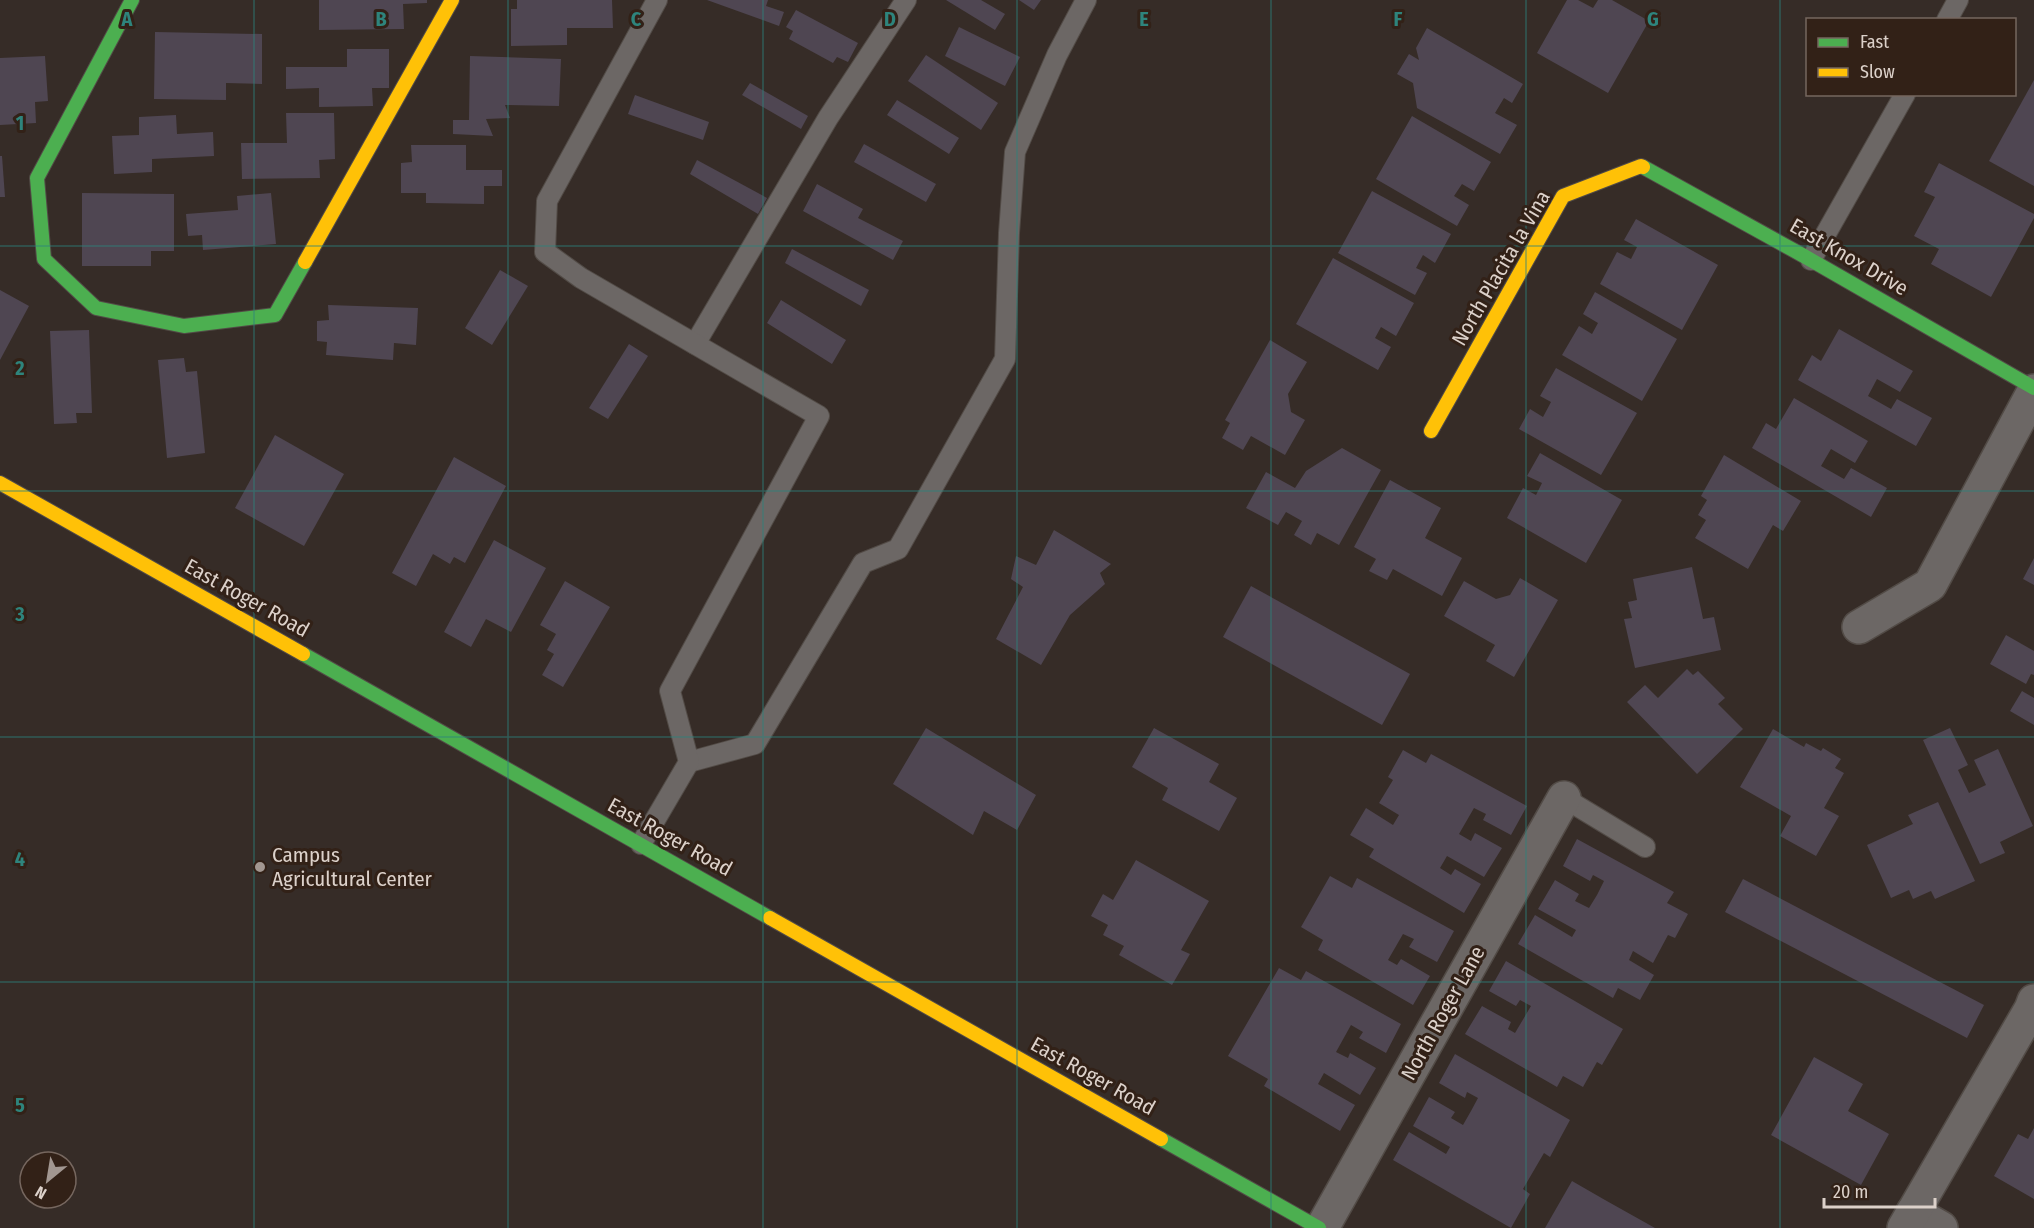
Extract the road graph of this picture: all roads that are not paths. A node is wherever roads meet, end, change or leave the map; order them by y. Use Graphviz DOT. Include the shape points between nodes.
graph roads {
  1 [pos="132,0"];
  2 [pos="452,0"];
  3 [pos="657,0"];
  4 [pos="906,0"];
  5 [pos="1086,0"];
  6 [pos="1958,0"];
  7 [pos="1948,18"];
  8 [pos="1904,96"];
  9 [pos="1641,166"];
  10 [pos="1811,260"];
  11 [pos="695,344"];
  12 [pos="2034,390"];
  13 [pos="1431,431"];
  14 [pos="0,483"];
  15 [pos="1859,627"];
  16 [pos="689,762"];
  17 [pos="1564,798"];
  18 [pos="641,844"];
  19 [pos="1645,847"];
  20 [pos="2034,1001"];
  21 [pos="1920,1223"];
  22 [pos="1320,1228"];
  1 -- 2 [label="street" via="37,178 44,259 96,308 184,326 275,315"];
  3 -- 11 [label="lane" via="547,201 545,252 581,278"];
  4 -- 11 [label="lane" via="828,118"];
  5 -- 16 [label="lane" via="1015,152 1005,359 898,549 863,563 755,744"];
  6 -- 7 [label="lane"];
  8 -- 10 [label="lane"];
  9 -- 10 [label="street, East Knox Drive"];
  9 -- 13 [label="street, North Placita la Vina" via="1563,196"];
  10 -- 12 [label="street, East Knox Drive"];
  11 -- 16 [label="lane" via="819,416 670,691"];
  12 -- 15 [label="street" via="1930,585"];
  14 -- 18 [label="street, East Roger Road"];
  16 -- 18 [label="lane"];
  17 -- 19 [label="lane"];
  17 -- 22 [label="street, North Roger Lane"];
  18 -- 22 [label="street, East Roger Road"];
  20 -- 21 [label="street"];
}
